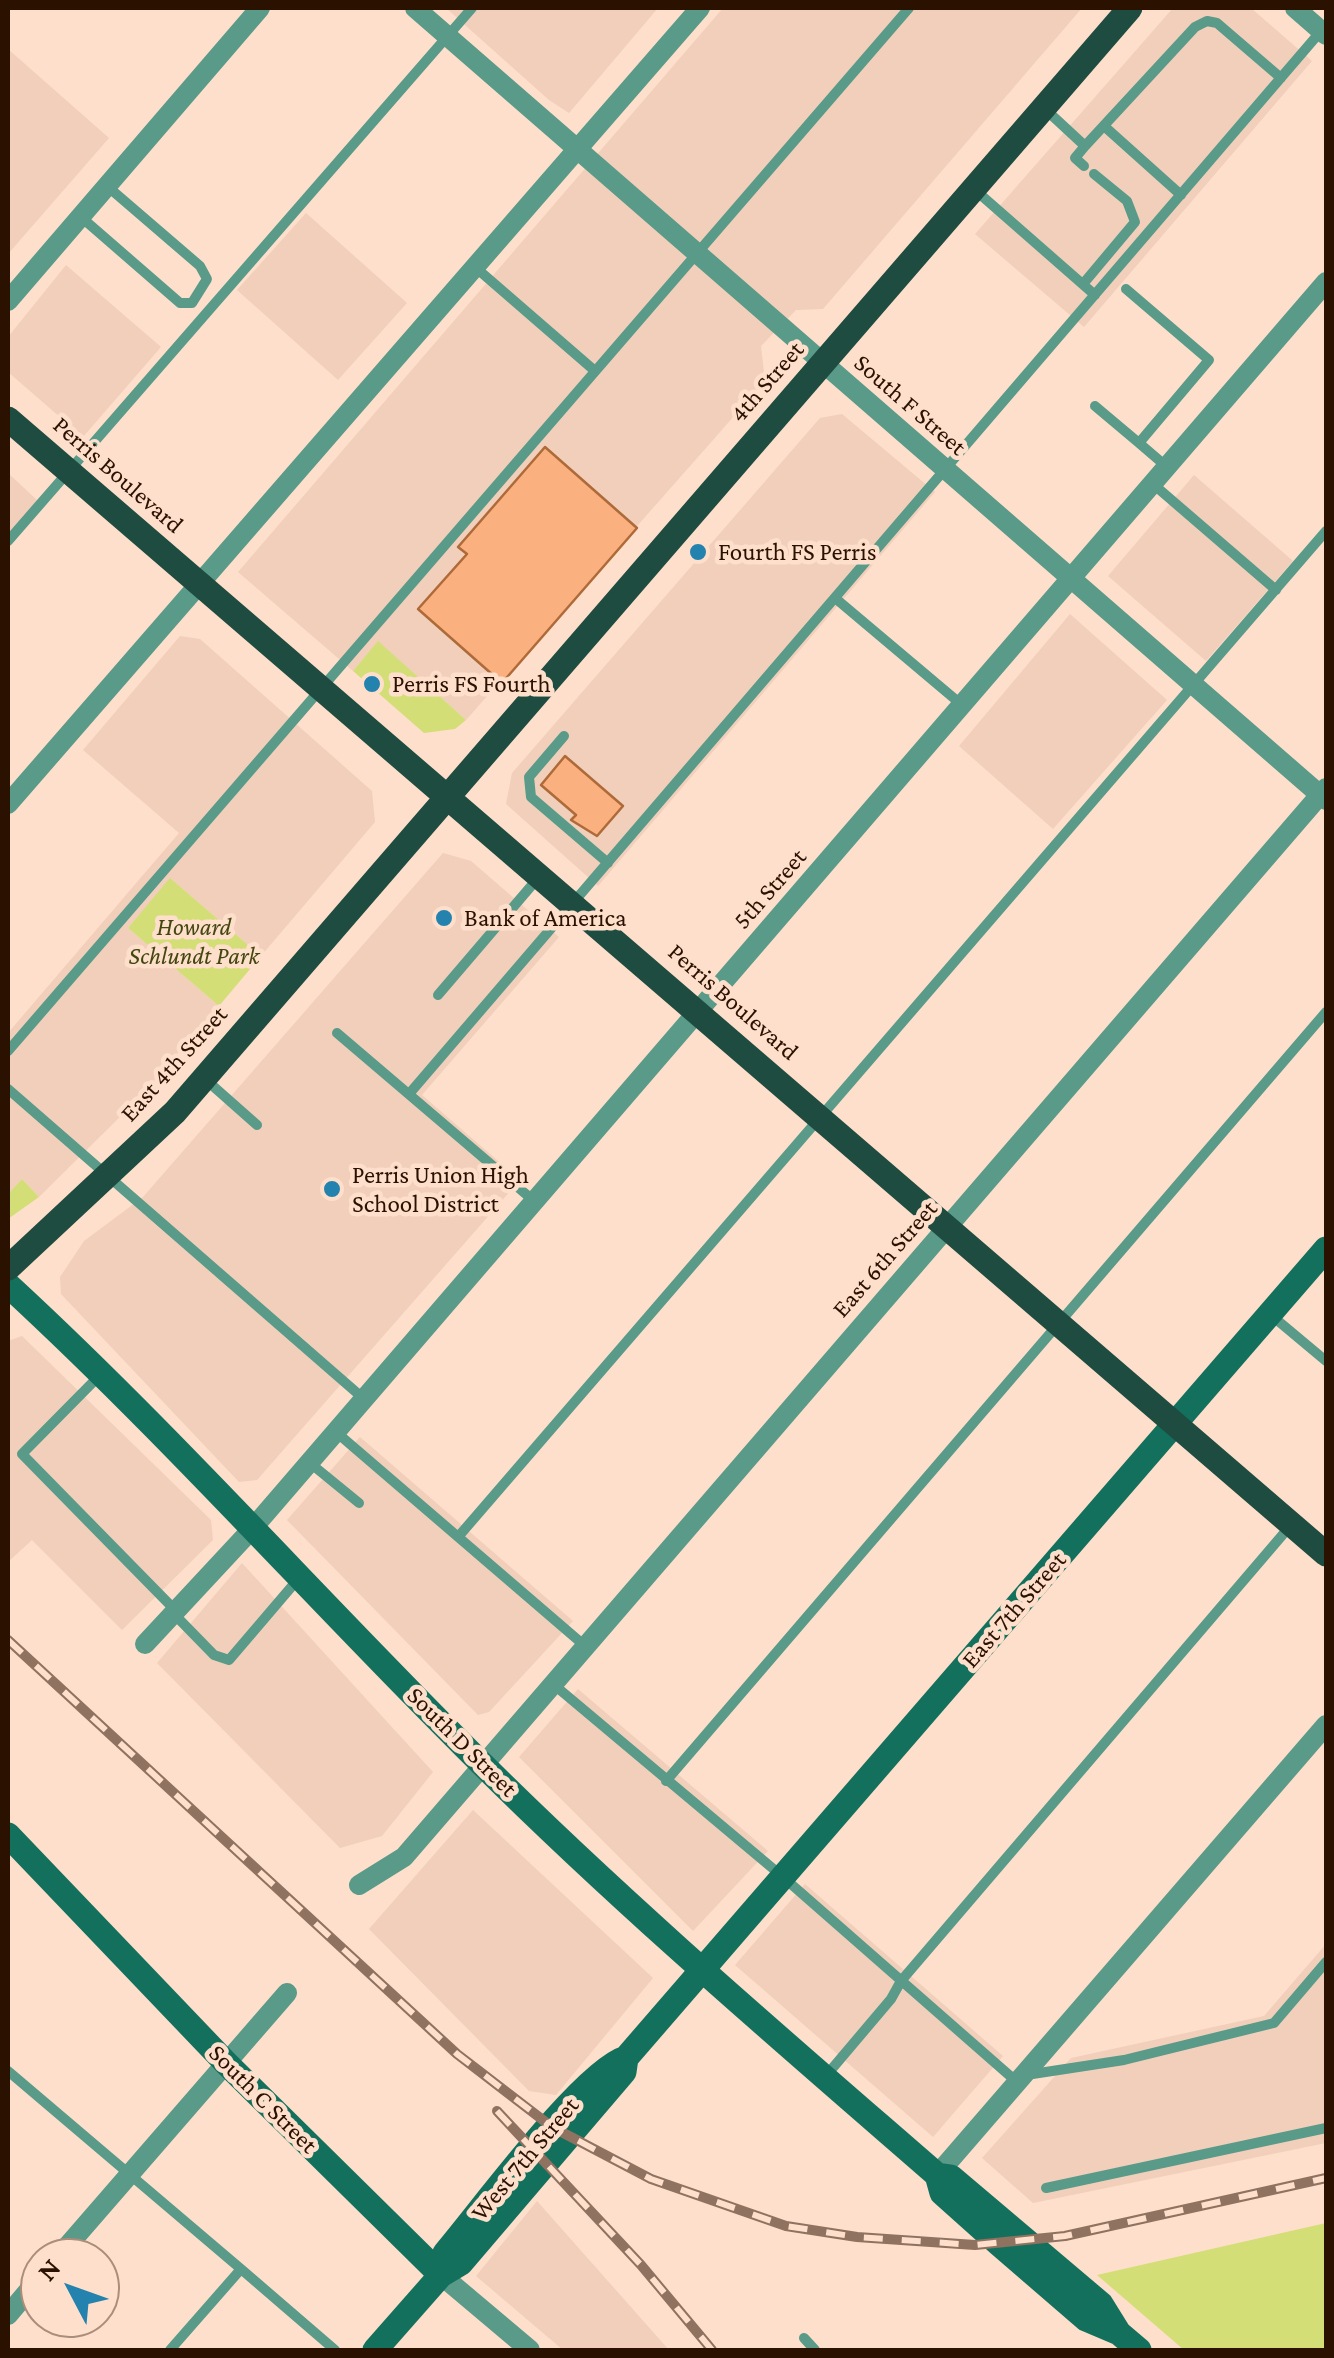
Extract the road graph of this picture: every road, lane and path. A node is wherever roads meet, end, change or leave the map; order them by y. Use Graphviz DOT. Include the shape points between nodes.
graph roads {
  1 [pos="260,8"];
  2 [pos="415,8"];
  3 [pos="472,8"];
  4 [pos="700,8"];
  5 [pos="909,8"];
  6 [pos="1295,8"];
  7 [pos="1120,11"];
  8 [pos="1324,33"];
  9 [pos="448,36"];
  10 [pos="1281,78"];
  11 [pos="1044,108"];
  12 [pos="1104,126"];
  13 [pos="1085,146"];
  14 [pos="577,148"];
  15 [pos="1084,166"];
  16 [pos="1094,174"];
  17 [pos="107,186"];
  18 [pos="974,188"];
  19 [pos="1181,194"];
  20 [pos="80,216"];
  21 [pos="697,253"];
  22 [pos="474,267"];
  23 [pos="1326,282"];
  24 [pos="1082,284"];
  25 [pos="1126,289"];
  26 [pos="1095,294"];
  27 [pos="8,301"];
  28 [pos="823,362"];
  29 [pos="595,372"];
  30 [pos="1095,406"];
  31 [pos="8,419"];
  32 [pos="1138,444"];
  33 [pos="1167,468"];
  34 [pos="946,469"];
  35 [pos="68,470"];
  36 [pos="1153,484"];
  37 [pos="1326,531"];
  38 [pos="8,541"];
  39 [pos="1072,578"];
  40 [pos="199,584"];
  41 [pos="1276,590"];
  42 [pos="835,598"];
  43 [pos="1194,684"];
  44 [pos="322,688"];
  45 [pos="962,705"];
  46 [pos="564,736"];
  47 [pos="11,792"];
  48 [pos="1325,794"];
  49 [pos="451,796"];
  50 [pos="608,863"];
  51 [pos="541,875"];
  52 [pos="573,903"];
  53 [pos="438,995"];
  54 [pos="698,1011"];
  55 [pos="1326,1012"];
  56 [pos="338,1033"];
  57 [pos="8,1051"];
  58 [pos="204,1079"];
  59 [pos="8,1089"];
  60 [pos="408,1094"];
  61 [pos="820,1118"];
  62 [pos="257,1125"];
  63 [pos="108,1177"];
  64 [pos="535,1201"];
  65 [pos="946,1228"];
  66 [pos="1326,1249"];
  67 [pos="8,1268"];
  68 [pos="8,1285"];
  69 [pos="1270,1314"];
  70 [pos="1058,1323"];
  71 [pos="1326,1361"];
  72 [pos="101,1374"];
  73 [pos="364,1399"];
  74 [pos="1176,1423"];
  75 [pos="336,1432"];
  76 [pos="310,1463"];
  77 [pos="359,1503"];
  78 [pos="1292,1524"];
  79 [pos="252,1529"];
  80 [pos="458,1537"];
  81 [pos="1326,1554"];
  82 [pos="300,1578"];
  83 [pos="175,1612"];
  84 [pos="145,1644"];
  85 [pos="585,1646"];
  86 [pos="553,1684"];
  87 [pos="1326,1726"];
  88 [pos="483,1765"];
  89 [pos="666,1781"];
  90 [pos="8,1836"];
  91 [pos="783,1877"];
  92 [pos="359,1885"];
  93 [pos="1326,1962"];
  94 [pos="702,1970"];
  95 [pos="901,1980"];
  96 [pos="286,1993"];
  97 [pos="226,2063"];
  98 [pos="8,2071"];
  99 [pos="825,2078"];
  100 [pos="1021,2079"];
  101 [pos="1326,2128"];
  102 [pos="130,2173"];
  103 [pos="938,2175"];
  104 [pos="1046,2188"];
  105 [pos="73,2238"];
  106 [pos="240,2268"];
  107 [pos="441,2274"];
  108 [pos="804,2338"];
  109 [pos="170,2350"];
  110 [pos="335,2350"];
  111 [pos="375,2350"];
  112 [pos="530,2350"];
  113 [pos="814,2350"];
  114 [pos="1139,2350"];
  1 -- 17 [label="street"];
  2 -- 9 [label="street, South F Street"];
  3 -- 9 [label="lane"];
  4 -- 14 [label="street"];
  5 -- 21 [label="lane"];
  6 -- 8 [label="street"];
  7 -- 11 [label="main road, 4th Street"];
  8 -- 10 [label="lane"];
  9 -- 14 [label="street, South F Street"];
  9 -- 35 [label="lane"];
  10 -- 12 [label="lane" via="1217,22 1207,21"];
  10 -- 19 [label="lane"];
  11 -- 13 [label="lane"];
  11 -- 18 [label="main road, 4th Street"];
  12 -- 13 [label="lane"];
  12 -- 19 [label="lane"];
  13 -- 15 [label="lane" via="1075,158"];
  14 -- 21 [label="street, South F Street"];
  14 -- 22 [label="street"];
  16 -- 24 [label="lane" via="1127,201 1134,222"];
  17 -- 20 [label="street"];
  17 -- 20 [label="lane" via="200,266 208,279 192,303 180,303"];
  18 -- 24 [label="lane"];
  18 -- 28 [label="main road, 4th Street"];
  19 -- 26 [label="lane"];
  20 -- 27 [label="street"];
  21 -- 28 [label="street, South F Street"];
  21 -- 29 [label="lane"];
  22 -- 29 [label="lane"];
  22 -- 40 [label="street"];
  23 -- 33 [label="street, 5th Street"];
  24 -- 26 [label="lane"];
  25 -- 32 [label="lane" via="1209,360"];
  26 -- 34 [label="lane"];
  28 -- 34 [label="street, South F Street"];
  28 -- 49 [label="main road, 4th Street"];
  29 -- 44 [label="lane"];
  30 -- 32 [label="lane"];
  31 -- 35 [label="main road, Perris Boulevard"];
  32 -- 33 [label="lane"];
  33 -- 36 [label="street, 5th Street"];
  34 -- 39 [label="street, South F Street"];
  34 -- 42 [label="lane"];
  35 -- 38 [label="lane"];
  35 -- 40 [label="main road, Perris Boulevard"];
  36 -- 39 [label="street, 5th Street"];
  36 -- 41 [label="lane"];
  37 -- 41 [label="lane"];
  39 -- 43 [label="street, South F Street"];
  39 -- 45 [label="street, 5th Street"];
  40 -- 44 [label="main road, Perris Boulevard"];
  40 -- 47 [label="street"];
  41 -- 43 [label="lane"];
  42 -- 45 [label="lane"];
  42 -- 50 [label="lane"];
  43 -- 48 [label="street, South F Street"];
  43 -- 61 [label="lane"];
  44 -- 49 [label="main road, Perris Boulevard"];
  44 -- 57 [label="lane"];
  45 -- 54 [label="street, 5th Street"];
  46 -- 50 [label="lane" via="529,777 531,797"];
  48 -- 65 [label="street, East 6th Street"];
  49 -- 51 [label="main road, Perris Boulevard"];
  49 -- 58 [label="main road, East 4th Street"];
  50 -- 52 [label="lane"];
  51 -- 52 [label="main road, Perris Boulevard"];
  51 -- 53 [label="lane"];
  52 -- 54 [label="main road, Perris Boulevard"];
  52 -- 60 [label="lane"];
  54 -- 61 [label="main road, Perris Boulevard"];
  54 -- 64 [label="street, 5th Street"];
  55 -- 70 [label="lane"];
  56 -- 60 [label="lane"];
  58 -- 62 [label="lane"];
  58 -- 63 [label="main road, East 4th Street"];
  59 -- 63 [label="lane"];
  60 -- 64 [label="lane"];
  61 -- 65 [label="main road, Perris Boulevard"];
  61 -- 80 [label="lane"];
  63 -- 67 [label="main road, East 4th Street"];
  63 -- 73 [label="lane"];
  64 -- 73 [label="street, 5th Street"];
  65 -- 70 [label="main road, Perris Boulevard"];
  65 -- 85 [label="street, East 6th Street"];
  66 -- 69 [label="street, East 7th Street"];
  68 -- 72 [label="street, South D Street"];
  69 -- 71 [label="lane"];
  69 -- 74 [label="street, East 7th Street"];
  70 -- 74 [label="main road, Perris Boulevard"];
  70 -- 89 [label="lane"];
  72 -- 79 [label="street, South D Street"];
  72 -- 83 [label="lane" via="22,1454"];
  73 -- 75 [label="street, 5th Street"];
  74 -- 78 [label="main road, Perris Boulevard"];
  74 -- 91 [label="street, East 7th Street"];
  75 -- 76 [label="street, 5th Street"];
  75 -- 80 [label="lane"];
  76 -- 77 [label="lane"];
  76 -- 79 [label="street, 5th Street"];
  78 -- 81 [label="main road, Perris Boulevard"];
  78 -- 95 [label="lane"];
  79 -- 82 [label="street, South D Street"];
  79 -- 83 [label="street, 5th Street"];
  80 -- 85 [label="lane"];
  82 -- 83 [label="lane" via="234,1657 222,1660"];
  82 -- 88 [label="street, South D Street"];
  83 -- 84 [label="street, 5th Street"];
  85 -- 86 [label="street, East 6th Street"];
  86 -- 88 [label="street, East 6th Street"];
  86 -- 89 [label="lane"];
  87 -- 100 [label="street"];
  88 -- 92 [label="street, East 6th Street" via="404,1857"];
  88 -- 94 [label="street, South D Street"];
  89 -- 91 [label="lane"];
  90 -- 97 [label="street, South C Street"];
  91 -- 94 [label="street, East 7th Street"];
  91 -- 95 [label="lane"];
  93 -- 100 [label="lane" via="1274,2023"];
  94 -- 99 [label="street, South D Street"];
  94 -- 107 [label="street, West 7th Street" via="626,2058 608,2063 552,2126 445,2254"];
  95 -- 99 [label="lane"];
  95 -- 100 [label="lane"];
  96 -- 97 [label="street"];
  97 -- 102 [label="street"];
  97 -- 107 [label="street, South C Street"];
  98 -- 102 [label="lane"];
  99 -- 103 [label="street, South D Street"];
  100 -- 103 [label="street"];
  101 -- 104 [label="lane"];
  102 -- 105 [label="street"];
  102 -- 106 [label="lane"];
  103 -- 114 [label="street, South D Street" via="942,2193 1086,2320 1119,2332"];
  106 -- 109 [label="lane"];
  106 -- 110 [label="lane"];
  107 -- 111 [label="street, West 7th Street"];
  107 -- 112 [label="street, South C Street"];
  108 -- 113 [label="lane"];
}
